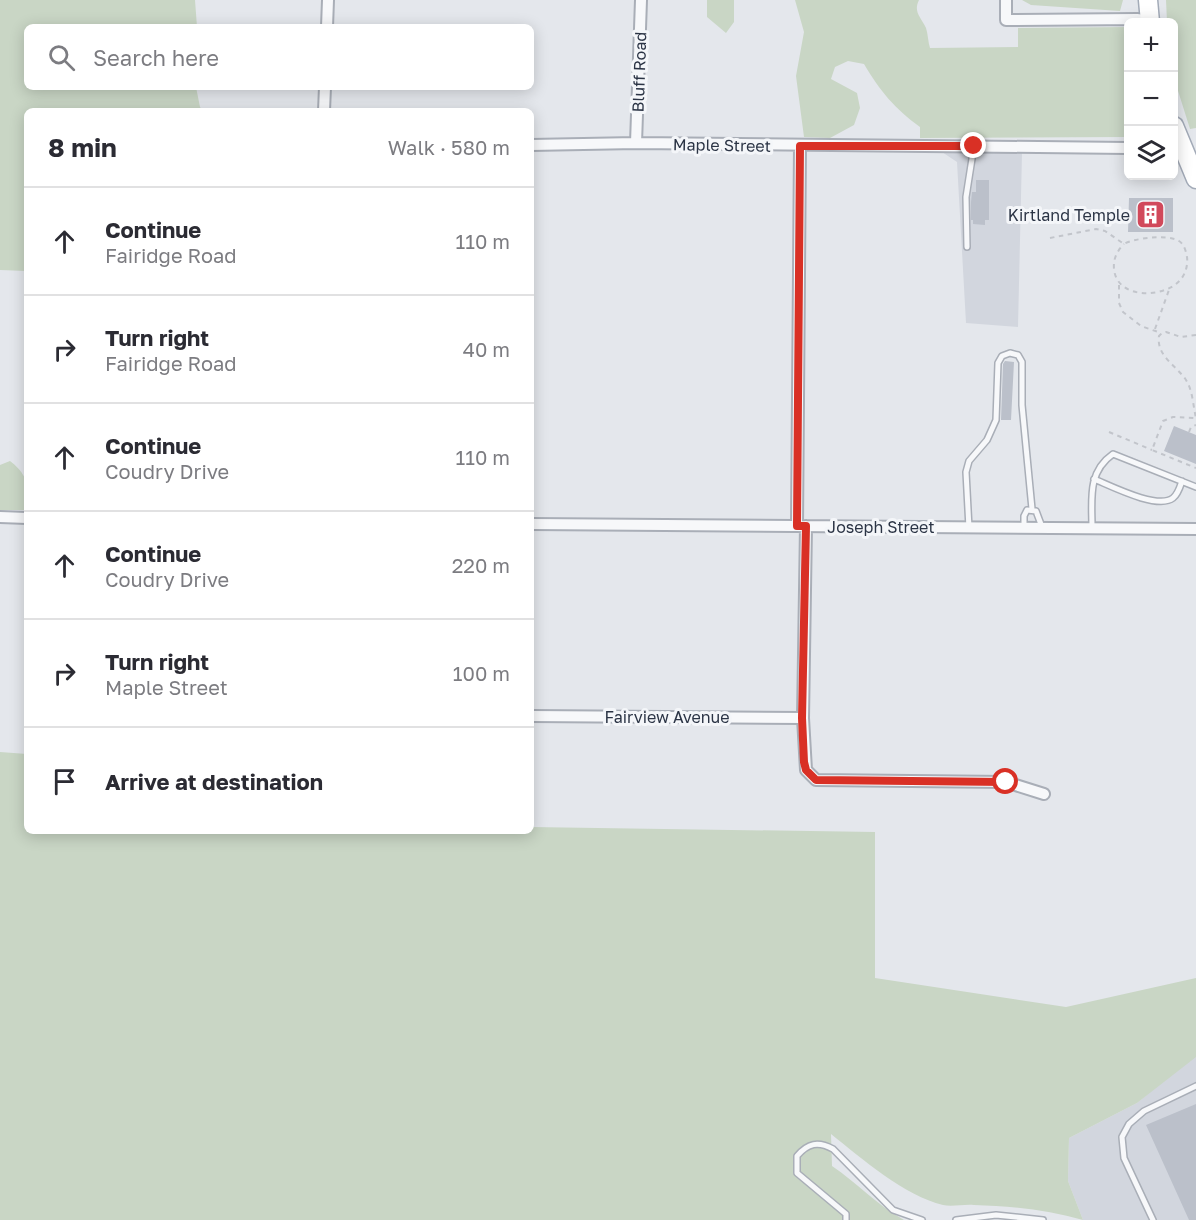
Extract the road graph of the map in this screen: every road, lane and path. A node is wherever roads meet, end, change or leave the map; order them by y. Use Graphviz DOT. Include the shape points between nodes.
graph roads {
  1 [pos="328,0"];
  2 [pos="641,0"];
  3 [pos="1006,0"];
  4 [pos="1148,0"];
  5 [pos="1150,18"];
  6 [pos="1124,19"];
  7 [pos="327,24"];
  8 [pos="325,90"];
  9 [pos="324,108"];
  10 [pos="636,143"];
  11 [pos="534,145"];
  12 [pos="800,146"];
  13 [pos="974,146"];
  14 [pos="1124,148"];
  15 [pos="1178,148"];
  16 [pos="1196,178"];
  17 [pos="1050,238"];
  18 [pos="1124,244"];
  19 [pos="967,247"];
  20 [pos="1119,285"];
  21 [pos="1170,287"];
  22 [pos="1155,330"];
  23 [pos="1162,333"];
  24 [pos="1196,334"];
  25 [pos="1196,419"];
  26 [pos="1196,425"];
  27 [pos="1108,432"];
  28 [pos="1189,432"];
  29 [pos="1152,450"];
  30 [pos="1196,468"];
  31 [pos="1094,479"];
  32 [pos="1182,482"];
  33 [pos="1196,487"];
  34 [pos="1032,509"];
  35 [pos="0,517"];
  36 [pos="24,518"];
  37 [pos="534,524"];
  38 [pos="802,526"];
  39 [pos="969,528"];
  40 [pos="1024,528"];
  41 [pos="1042,528"];
  42 [pos="1092,528"];
  43 [pos="1196,529"];
  44 [pos="534,716"];
  45 [pos="802,718"];
  46 [pos="1044,794"];
  47 [pos="1196,1086"];
  48 [pos="846,1220"];
  49 [pos="922,1220"];
  50 [pos="956,1220"];
  51 [pos="1042,1220"];
  52 [pos="1153,1220"];
  1 -- 7 [label="street"];
  2 -- 10 [label="street, Bluff Road"];
  3 -- 6 [label="street" via="1006,20"];
  4 -- 5 [label="main road"];
  8 -- 9 [label="street"];
  10 -- 11 [label="street, Maple Street"];
  10 -- 12 [label="street, Maple Street"];
  12 -- 13 [label="street, Maple Street"];
  12 -- 38 [label="street"];
  13 -- 14 [label="street, Maple Street"];
  13 -- 19 [label="lane" via="966,197"];
  15 -- 16 [label="main road"];
  17 -- 18 [label="path" via="1096,229"];
  18 -- 20 [label="path" via="1114,262"];
  18 -- 21 [label="path" via="1138,239 1180,241 1187,263 1181,279"];
  20 -- 21 [label="path" via="1138,292"];
  20 -- 22 [label="path" via="1123,312 1141,326"];
  21 -- 22 [label="path"];
  22 -- 23 [label="path"];
  23 -- 24 [label="path" via="1181,337"];
  23 -- 25 [label="path" via="1160,350 1186,379"];
  25 -- 29 [label="path" via="1173,417 1163,421"];
  26 -- 28 [label="path"];
  27 -- 29 [label="path"];
  29 -- 30 [label="path"];
  31 -- 32 [label="lane" via="1153,502 1164,502 1177,494"];
  31 -- 32 [label="lane" via="1102,463 1113,454"];
  31 -- 42 [label="lane"];
  32 -- 33 [label="lane"];
  34 -- 39 [label="lane" via="1022,362 1010,353 998,363 996,420 966,472"];
  34 -- 40 [label="lane" via="1024,516"];
  34 -- 41 [label="lane" via="1039,515"];
  35 -- 36 [label="street"];
  37 -- 38 [label="street, Joseph Street"];
  38 -- 39 [label="street, Joseph Street"];
  38 -- 45 [label="street"];
  39 -- 40 [label="street, Joseph Street"];
  40 -- 41 [label="street, Joseph Street"];
  41 -- 42 [label="street, Joseph Street"];
  42 -- 43 [label="street, Joseph Street"];
  44 -- 45 [label="street, Fairview Avenue"];
  45 -- 46 [label="street" via="806,770 816,780 1006,782"];
  47 -- 52 [label="lane" via="1144,1111 1129,1124 1122,1137 1124,1158"];
  48 -- 49 [label="lane" via="846,1214 797,1173 797,1156 810,1145 822,1143 834,1149 893,1209"];
  50 -- 51 [label="lane" via="996,1215"];
}
